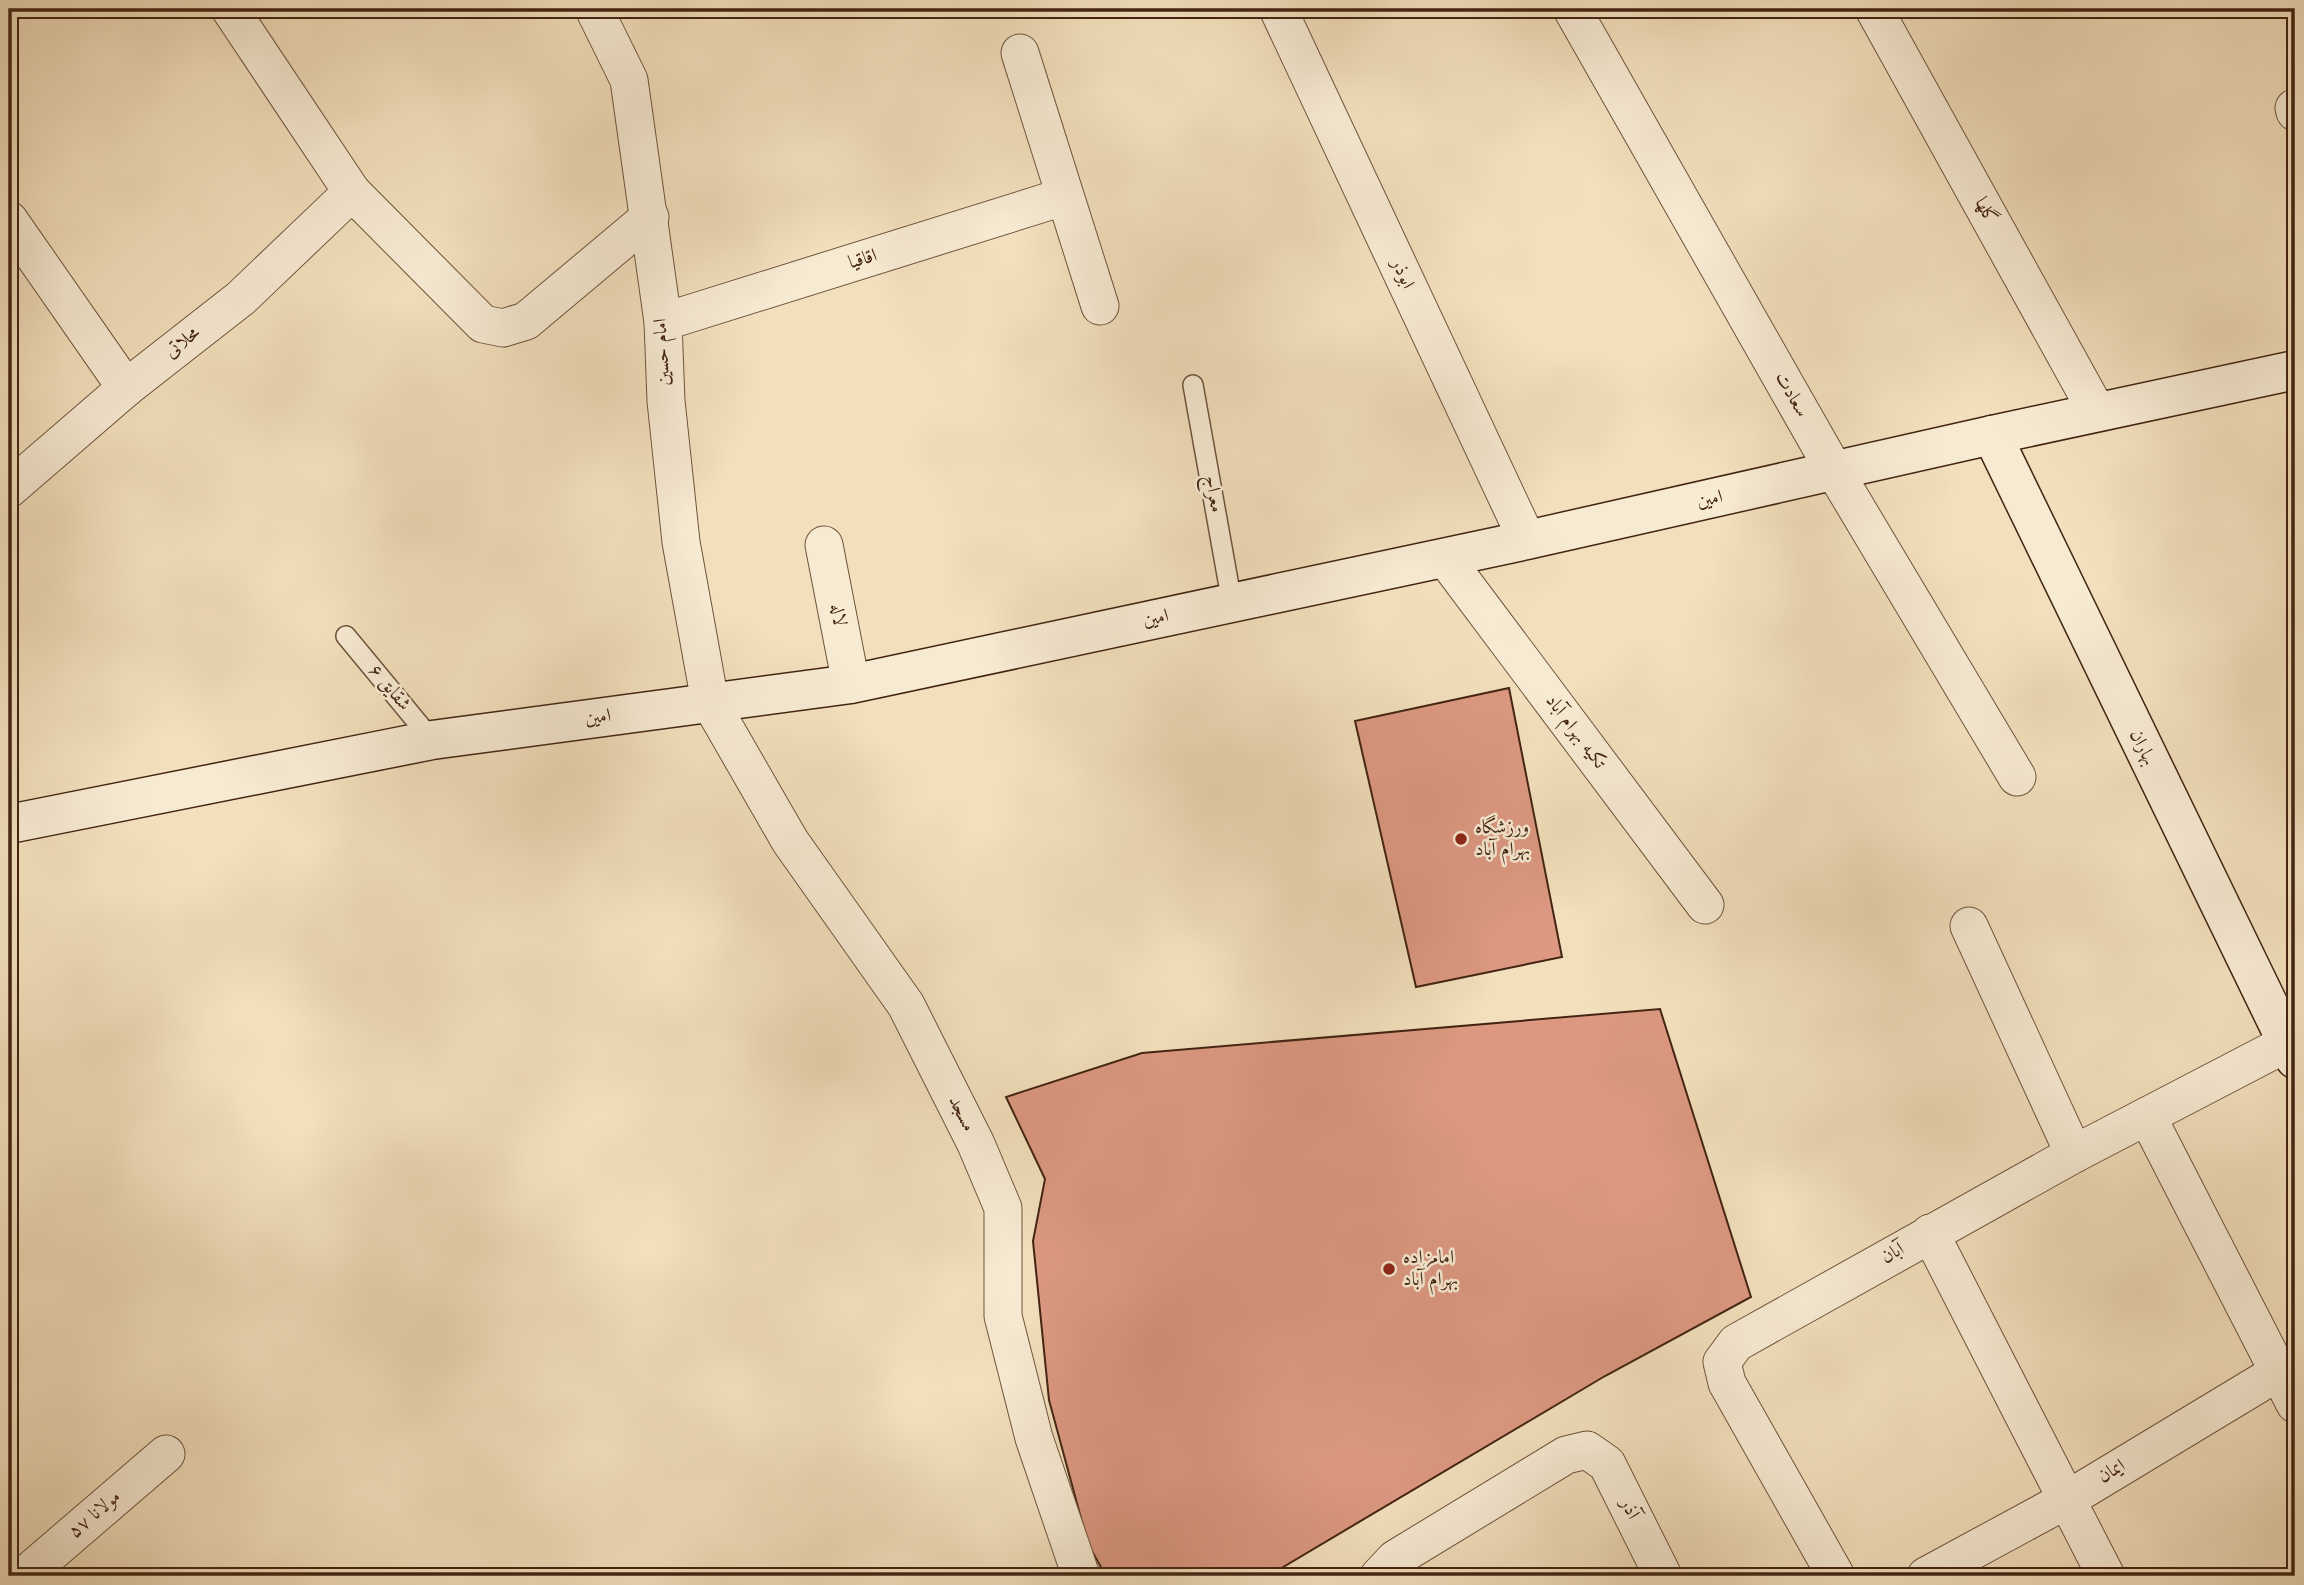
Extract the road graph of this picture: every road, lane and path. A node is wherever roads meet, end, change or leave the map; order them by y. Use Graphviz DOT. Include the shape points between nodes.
graph roads {
  1 [pos="230,9"];
  2 [pos="594,9"];
  3 [pos="1278,9"];
  4 [pos="1572,9"];
  5 [pos="1874,9"];
  6 [pos="1020,53"];
  7 [pos="352,192"];
  8 [pos="1063,197"];
  9 [pos="650,217"];
  10 [pos="9,220"];
  11 [pos="1100,306"];
  12 [pos="663,322"];
  13 [pos="2295,370"];
  14 [pos="1193,385"];
  15 [pos="125,388"];
  16 [pos="2097,412"];
  17 [pos="1992,435"];
  18 [pos="1835,472"];
  19 [pos="9,489"];
  20 [pos="1527,540"];
  21 [pos="824,545"];
  22 [pos="1445,558"];
  23 [pos="1232,603"];
  24 [pos="346,636"];
  25 [pos="851,684"];
  26 [pos="710,702"];
  27 [pos="432,740"];
  28 [pos="2017,777"];
  29 [pos="9,824"];
  30 [pos="1705,905"];
  31 [pos="1969,926"];
  32 [pos="2293,1047"];
  33 [pos="2147,1116"];
  34 [pos="2074,1154"];
  35 [pos="1930,1233"];
  36 [pos="2287,1366"];
  37 [pos="2295,1404"];
  38 [pos="166,1454"];
  39 [pos="2068,1499"];
  40 [pos="24,1576"];
  41 [pos="1081,1576"];
  42 [pos="1379,1576"];
  43 [pos="1663,1576"];
  44 [pos="1836,1576"];
  45 [pos="1926,1576"];
  46 [pos="2106,1576"];
  1 -- 7 [label="street"];
  2 -- 9 [label="street, امام حسین" via="629,80"];
  3 -- 20 [label="street, ابوذر"];
  4 -- 18 [label="street, سعادت"];
  5 -- 16 [label="street, گلها"];
  6 -- 8 [label="street"];
  7 -- 9 [label="street" via="483,324 503,328 526,321"];
  7 -- 15 [label="street, محلاتی" via="241,298"];
  8 -- 11 [label="street"];
  8 -- 12 [label="street, اقاقیا"];
  9 -- 12 [label="street, امام حسین"];
  10 -- 15 [label="street"];
  12 -- 26 [label="street, امام حسین" via="681,542"];
  13 -- 16 [label="main road, امین"];
  14 -- 23 [label="lane, معراج"];
  15 -- 19 [label="street, محلاتی"];
  16 -- 17 [label="main road, امین"];
  17 -- 18 [label="main road, امین"];
  17 -- 32 [label="main road, بهاران"];
  18 -- 20 [label="main road, امین"];
  18 -- 28 [label="street, سعادت"];
  20 -- 22 [label="main road, امین"];
  21 -- 25 [label="street, لاله"];
  22 -- 23 [label="main road, امین"];
  22 -- 30 [label="street, تکیه بهرام آباد"];
  23 -- 25 [label="main road, امین"];
  24 -- 27 [label="lane, شقایق ۶"];
  25 -- 26 [label="main road, امین"];
  26 -- 27 [label="main road, امین"];
  26 -- 41 [label="street, مسجد" via="790,841 906,1005 1003,1208 1003,1315 1034,1438"];
  27 -- 29 [label="main road, امین"];
  31 -- 34 [label="street"];
  32 -- 33 [label="street, آبان"];
  33 -- 34 [label="street, آبان"];
  33 -- 36 [label="street"];
  34 -- 35 [label="street, آبان"];
  35 -- 39 [label="street"];
  35 -- 44 [label="street, آبان" via="1735,1343 1722,1362 1727,1383"];
  36 -- 37 [label="street"];
  36 -- 39 [label="street, ایمان"];
  38 -- 40 [label="street, مولانا ۵۷"];
  39 -- 45 [label="street, ایمان"];
  39 -- 46 [label="street"];
  42 -- 43 [label="street, آذر" via="1395,1559 1566,1455 1587,1450 1607,1464"];
}
